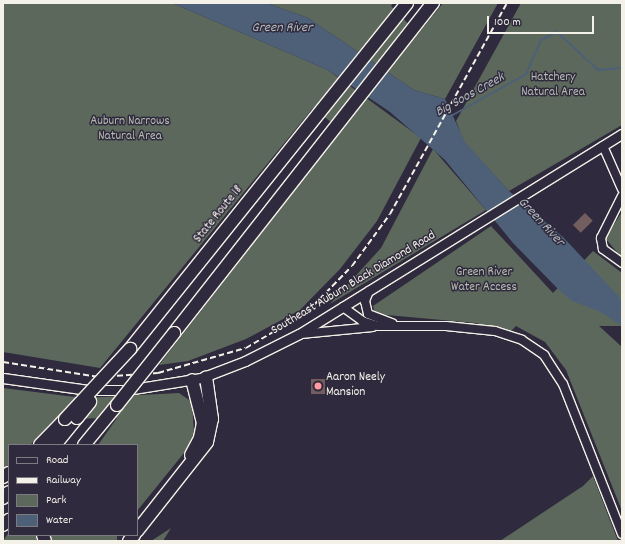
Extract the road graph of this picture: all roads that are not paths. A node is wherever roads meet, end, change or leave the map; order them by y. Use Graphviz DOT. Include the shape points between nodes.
graph roads {
  1 [pos="433,3"];
  2 [pos="404,6"];
  3 [pos="622,134"];
  4 [pos="603,146"];
  5 [pos="622,189"];
  6 [pos="622,196"];
  7 [pos="622,263"];
  8 [pos="369,291"];
  9 [pos="343,307"];
  10 [pos="378,326"];
  11 [pos="414,326"];
  12 [pos="299,334"];
  13 [pos="130,349"];
  14 [pos="206,376"];
  15 [pos="3,378"];
  16 [pos="192,380"];
  17 [pos="103,424"];
  18 [pos="41,444"];
  19 [pos="56,444"];
  20 [pos="85,444"];
  21 [pos="91,444"];
  22 [pos="138,520"];
  23 [pos="138,530"];
  24 [pos="622,534"];
  1 -- 17 [label="highway, bridge"];
  2 -- 13 [label="highway, State Route 18"];
  3 -- 4 [label="main road, Southeast Auburn Black Diamond Road"];
  4 -- 5 [label="street"];
  4 -- 8 [label="main road, Southeast Auburn Black Diamond Road" via="539,183"];
  6 -- 7 [label="street" via="601,238 603,249"];
  8 -- 9 [label="main road, Southeast Auburn Black Diamond Road"];
  8 -- 11 [label="street" via="365,302 368,314 375,319"];
  9 -- 10 [label="street" via="362,321"];
  9 -- 12 [label="main road, Southeast Auburn Black Diamond Road"];
  10 -- 11 [label="street"];
  10 -- 12 [label="street"];
  11 -- 24 [label="street" via="496,331 522,340 544,355 563,384"];
  12 -- 14 [label="main road, Southeast Auburn Black Diamond Road"];
  13 -- 18 [label="highway, bridge"];
  13 -- 19 [label="highway, State Route 18, bridge"];
  14 -- 16 [label="main road, Southeast Auburn Black Diamond Road"];
  14 -- 23 [label="highway" via="212,419 208,442"];
  15 -- 16 [label="main road, Southeast Auburn Black Diamond Road" via="111,390"];
  16 -- 22 [label="highway" via="202,414 200,438"];
  17 -- 20 [label="highway"];
  17 -- 21 [label="highway"];
}
